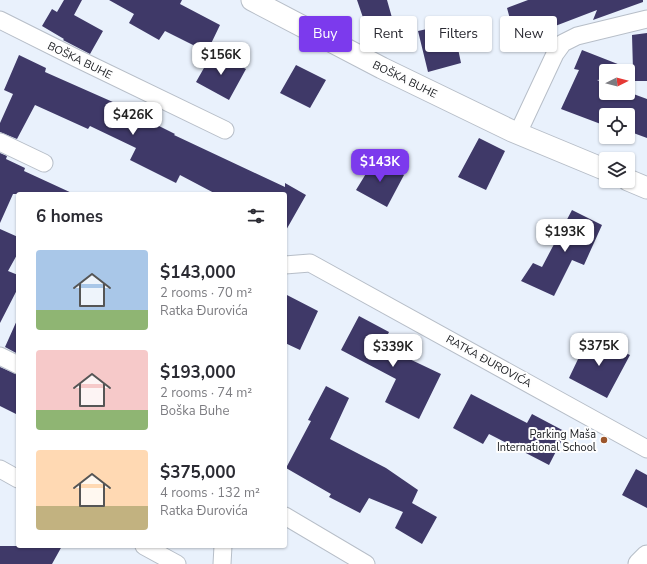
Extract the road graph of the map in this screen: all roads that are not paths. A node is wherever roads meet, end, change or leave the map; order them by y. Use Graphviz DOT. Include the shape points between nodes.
graph roads {
  1 [pos="252,0"];
  2 [pos="647,19"];
  3 [pos="0,20"];
  4 [pos="225,130"];
  5 [pos="518,133"];
  6 [pos="0,142"];
  7 [pos="44,163"];
  8 [pos="599,167"];
  9 [pos="635,183"];
  10 [pos="647,188"];
  11 [pos="287,265"];
  12 [pos="0,356"];
  13 [pos="16,364"];
  14 [pos="647,449"];
  15 [pos="0,469"];
  16 [pos="16,478"];
  17 [pos="287,517"];
  18 [pos="148,548"];
  19 [pos="223,548"];
  20 [pos="647,556"];
  21 [pos="177,564"];
  22 [pos="222,564"];
  23 [pos="366,564"];
  24 [pos="639,564"];
  1 -- 5 [label="street, BOŠKA BUHE" via="382,68"];
  2 -- 5 [label="street" via="577,36 564,43 556,54"];
  3 -- 4 [label="street, BOŠKA BUHE"];
  5 -- 8 [label="street, BOŠKA BUHE"];
  6 -- 7 [label="street"];
  9 -- 10 [label="street"];
  11 -- 14 [label="street, RATKA ĐUROVIĆA" via="310,263"];
  12 -- 13 [label="street"];
  15 -- 16 [label="street"];
  17 -- 23 [label="street"];
  18 -- 21 [label="street"];
  19 -- 22 [label="street"];
  20 -- 24 [label="street"];
}
